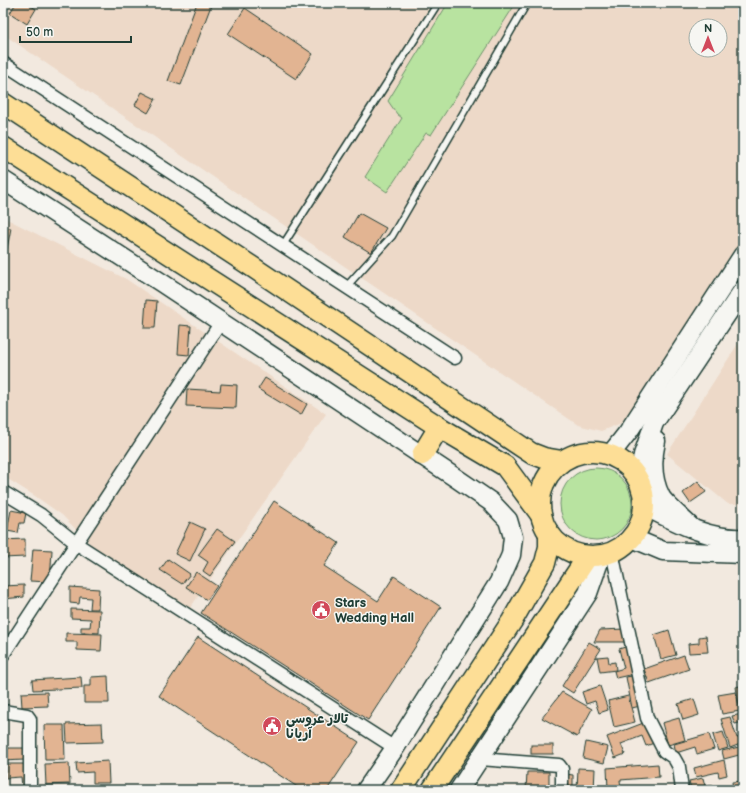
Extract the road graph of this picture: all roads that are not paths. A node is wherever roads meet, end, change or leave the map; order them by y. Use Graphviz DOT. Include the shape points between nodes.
graph roads {
  1 [pos="438,3"];
  2 [pos="527,3"];
  3 [pos="3,63"];
  4 [pos="3,103"];
  5 [pos="3,147"];
  6 [pos="3,180"];
  7 [pos="283,245"];
  8 [pos="743,255"];
  9 [pos="346,287"];
  10 [pos="743,290"];
  11 [pos="221,322"];
  12 [pos="454,358"];
  13 [pos="695,364"];
  14 [pos="439,427"];
  15 [pos="422,455"];
  16 [pos="610,455"];
  17 [pos="562,461"];
  18 [pos="638,479"];
  19 [pos="3,492"];
  20 [pos="644,506"];
  21 [pos="541,515"];
  22 [pos="692,528"];
  23 [pos="548,533"];
  24 [pos="632,538"];
  25 [pos="77,544"];
  26 [pos="741,544"];
  27 [pos="600,555"];
  28 [pos="3,655"];
  29 [pos="3,711"];
  30 [pos="395,748"];
  31 [pos="480,759"];
  32 [pos="30,790"];
  33 [pos="366,790"];
  34 [pos="401,790"];
  35 [pos="432,790"];
  36 [pos="459,790"];
  37 [pos="562,790"];
  38 [pos="682,790"];
  1 -- 7 [label="lane"];
  2 -- 9 [label="lane" via="392,236"];
  3 -- 7 [label="street"];
  4 -- 17 [label="main road" via="531,454"];
  5 -- 14 [label="main road"];
  6 -- 11 [label="main road"];
  7 -- 9 [label="street"];
  8 -- 16 [label="main road" via="628,432"];
  9 -- 12 [label="street"];
  10 -- 13 [label="main road"];
  11 -- 15 [label="main road"];
  11 -- 25 [label="street"];
  13 -- 18 [label="main road" via="654,423"];
  13 -- 22 [label="main road" via="686,384 658,427 653,454 654,477 662,498"];
  14 -- 15 [label="main road"];
  14 -- 21 [label="main road" via="506,466"];
  15 -- 30 [label="main road" via="491,502 508,520 513,537 511,555 499,582"];
  16 -- 17 [label="main road" via="586,452"];
  16 -- 18 [label="main road" via="631,469"];
  17 -- 21 [label="main road" via="543,485"];
  18 -- 20 [label="main road" via="643,491"];
  19 -- 25 [label="street" via="41,515"];
  20 -- 22 [label="main road"];
  20 -- 24 [label="main road" via="639,527"];
  21 -- 23 [label="main road"];
  22 -- 26 [label="main road"];
  23 -- 27 [label="main road" via="559,545 573,553"];
  23 -- 34 [label="main road" via="549,547 545,563 516,614"];
  24 -- 26 [label="main road" via="663,551"];
  24 -- 27 [label="main road" via="623,546"];
  25 -- 28 [label="street"];
  25 -- 30 [label="street"];
  27 -- 31 [label="main road" via="588,593"];
  27 -- 35 [label="main road"];
  27 -- 38 [label="street" via="647,718 664,752 674,758 679,767"];
  29 -- 32 [label="street" via="27,715 30,719"];
  30 -- 33 [label="main road"];
  31 -- 36 [label="main road"];
  31 -- 37 [label="street" via="559,765 562,770"];
}
